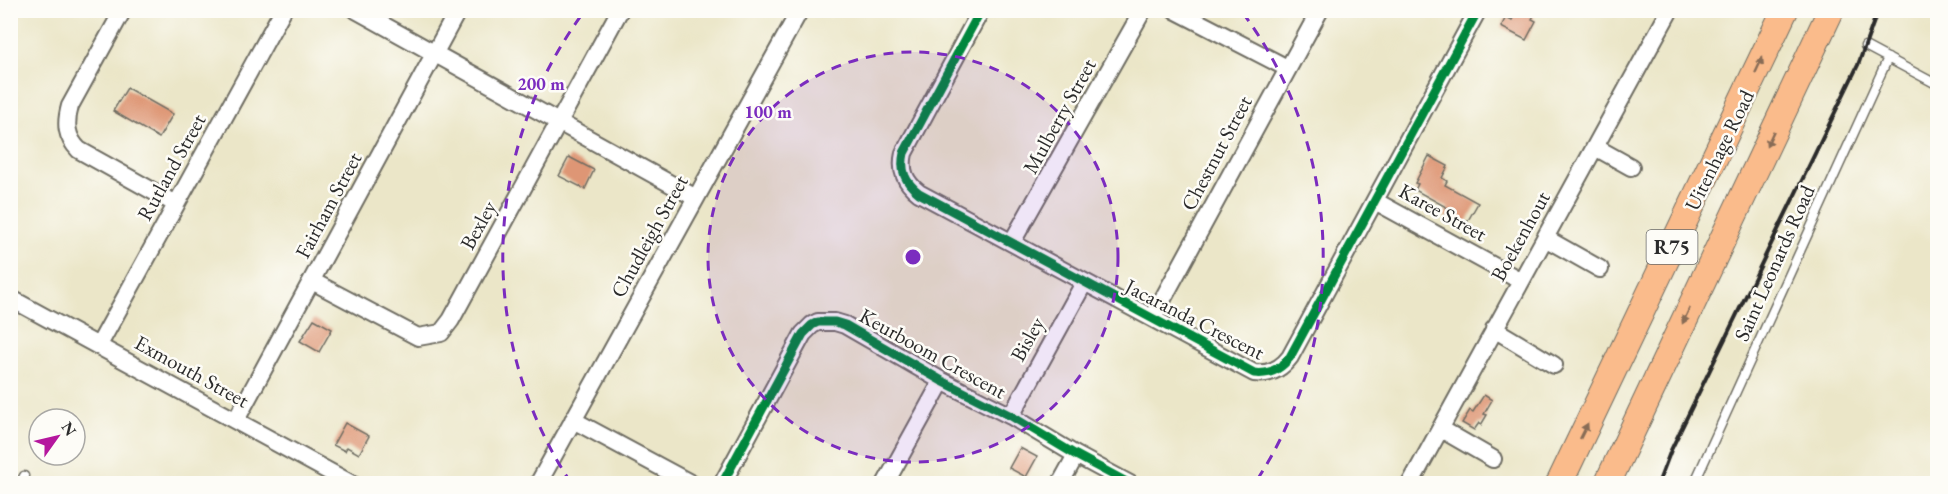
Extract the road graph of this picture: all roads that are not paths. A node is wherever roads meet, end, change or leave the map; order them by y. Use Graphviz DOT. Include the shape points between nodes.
graph roads {
  1 [pos="123,10"];
  2 [pos="283,10"];
  3 [pos="356,10"];
  4 [pos="459,10"];
  5 [pos="620,10"];
  6 [pos="800,10"];
  7 [pos="981,10"];
  8 [pos="1143,10"];
  9 [pos="1175,10"];
  10 [pos="1320,10"];
  11 [pos="1478,10"];
  12 [pos="1670,10"];
  13 [pos="1785,10"];
  14 [pos="1831,10"];
  15 [pos="1865,46"];
  16 [pos="434,55"];
  17 [pos="1888,58"];
  18 [pos="1287,68"];
  19 [pos="1938,85"];
  20 [pos="559,121"];
  21 [pos="1595,147"];
  22 [pos="1631,167"];
  23 [pos="696,198"];
  24 [pos="1375,201"];
  25 [pos="176,204"];
  26 [pos="1545,238"];
  27 [pos="1012,242"];
  28 [pos="1600,269"];
  29 [pos="312,281"];
  30 [pos="1521,281"];
  31 [pos="1084,283"];
  32 [pos="10,298"];
  33 [pos="1153,318"];
  34 [pos="1494,329"];
  35 [pos="99,345"];
  36 [pos="1554,365"];
  37 [pos="942,381"];
  38 [pos="1011,416"];
  39 [pos="236,420"];
  40 [pos="573,420"];
  41 [pos="1441,429"];
  42 [pos="1076,455"];
  43 [pos="1493,459"];
  44 [pos="352,483"];
  45 [pos="538,483"];
  46 [pos="692,483"];
  47 [pos="722,483"];
  48 [pos="885,483"];
  49 [pos="1060,483"];
  50 [pos="1130,483"];
  51 [pos="1410,483"];
  52 [pos="1559,483"];
  53 [pos="1607,483"];
  54 [pos="1694,483"];
  1 -- 25 [label="street" via="70,106 67,132 79,150"];
  2 -- 25 [label="street, Rutland Street"];
  3 -- 16 [label="street"];
  4 -- 16 [label="street, Fairham Street"];
  5 -- 20 [label="street, Bexley"];
  6 -- 23 [label="street, Chudleigh Street"];
  7 -- 27 [label="street, Jacaranda Crescent" via="901,163 903,174 919,193"];
  8 -- 27 [label="street, Mulberry Street"];
  9 -- 18 [label="street"];
  10 -- 18 [label="street, Chestnut Street"];
  11 -- 24 [label="street, Jacaranda Crescent"];
  12 -- 21 [label="street, Boekenhout"];
  52 -- 13 [label="main road, Uitenhage Road / R75, one-way"];
  14 -- 53 [label="main road, Uitenhage Road / R75, one-way"];
  15 -- 17 [label="lane"];
  16 -- 20 [label="street"];
  16 -- 29 [label="street, Fairham Street"];
  17 -- 19 [label="lane"];
  17 -- 54 [label="lane, Saint Leonards Road"];
  18 -- 33 [label="street, Chestnut Street"];
  20 -- 23 [label="street"];
  20 -- 29 [label="street, Bexley" via="441,333 418,337"];
  21 -- 22 [label="street"];
  21 -- 26 [label="street, Boekenhout"];
  23 -- 40 [label="street, Chudleigh Street"];
  24 -- 30 [label="street, Karee Street"];
  24 -- 33 [label="street, Jacaranda Crescent" via="1284,365 1264,374 1254,373"];
  25 -- 35 [label="street, Rutland Street"];
  26 -- 28 [label="street"];
  26 -- 30 [label="street, Boekenhout"];
  27 -- 31 [label="street, Jacaranda Crescent"];
  29 -- 39 [label="street, Fairham Street"];
  30 -- 34 [label="street, Boekenhout"];
  31 -- 33 [label="street, Jacaranda Crescent"];
  31 -- 38 [label="street, Bisley"];
  32 -- 35 [label="street, Exmouth Street"];
  34 -- 36 [label="street"];
  34 -- 41 [label="street, Boekenhout"];
  35 -- 39 [label="street, Exmouth Street"];
  37 -- 38 [label="street, Keurboom Crescent"];
  37 -- 47 [label="street, Keurboom Crescent" via="845,325 826,321 812,325 797,344"];
  37 -- 48 [label="street"];
  38 -- 42 [label="street, Keurboom Crescent"];
  39 -- 44 [label="street, Exmouth Street"];
  40 -- 45 [label="street, Chudleigh Street"];
  40 -- 46 [label="street"];
  41 -- 43 [label="street"];
  41 -- 51 [label="street, Boekenhout"];
  42 -- 49 [label="street"];
  42 -- 50 [label="street, Keurboom Crescent"];
}
